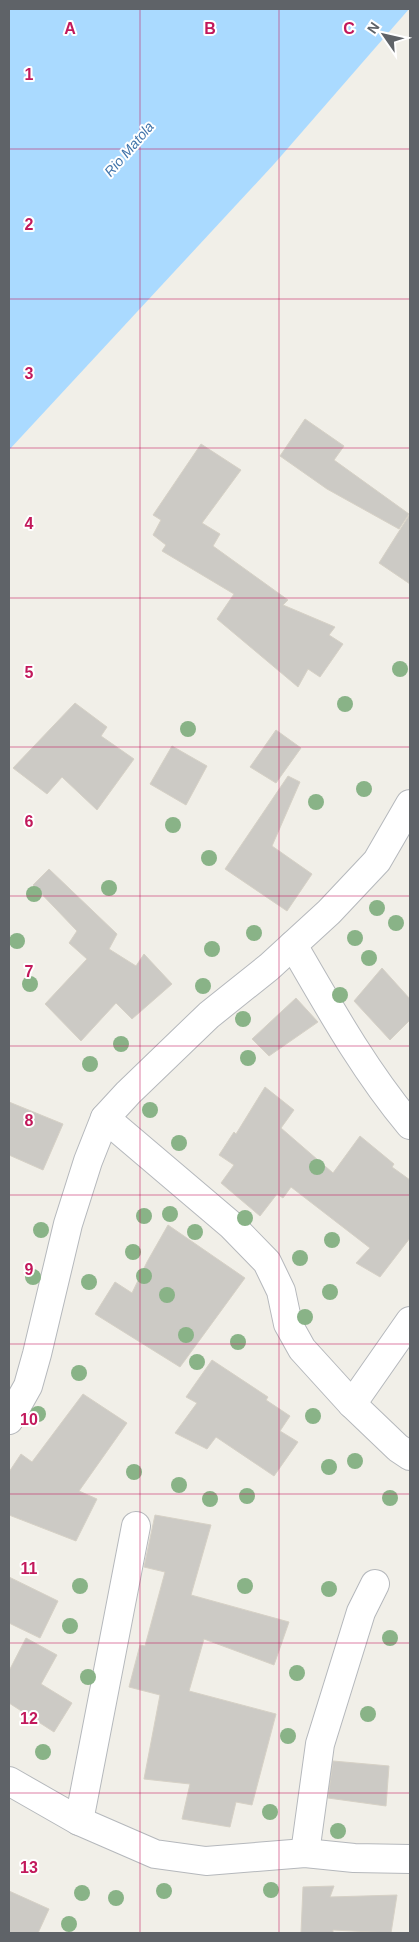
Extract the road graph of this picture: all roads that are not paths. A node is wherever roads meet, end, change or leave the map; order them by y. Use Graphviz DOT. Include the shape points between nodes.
graph roads {
  1 [pos="410,804"];
  2 [pos="293,945"];
  3 [pos="106,1118"];
  4 [pos="410,1125"];
  5 [pos="410,1321"];
  6 [pos="18,1382"];
  7 [pos="352,1404"];
  8 [pos="9,1420"];
  9 [pos="410,1456"];
  10 [pos="136,1526"];
  11 [pos="375,1584"];
  12 [pos="9,1781"];
  13 [pos="79,1821"];
  14 [pos="305,1853"];
  15 [pos="410,1859"];
  1 -- 2 [label="street" via="377,860"];
  2 -- 3 [label="street" via="209,1015 128,1092"];
  2 -- 4 [label="street" via="351,1045 386,1097"];
  3 -- 6 [label="street" via="68,1224 37,1354"];
  3 -- 7 [label="street" via="231,1225 267,1262 281,1291 288,1324 302,1349"];
  5 -- 7 [label="street"];
  6 -- 8 [label="street"];
  7 -- 9 [label="street"];
  10 -- 13 [label="street"];
  11 -- 14 [label="street" via="360,1612 320,1744"];
  12 -- 13 [label="street"];
  13 -- 14 [label="street" via="156,1854 206,1861"];
  14 -- 15 [label="street"];
}
